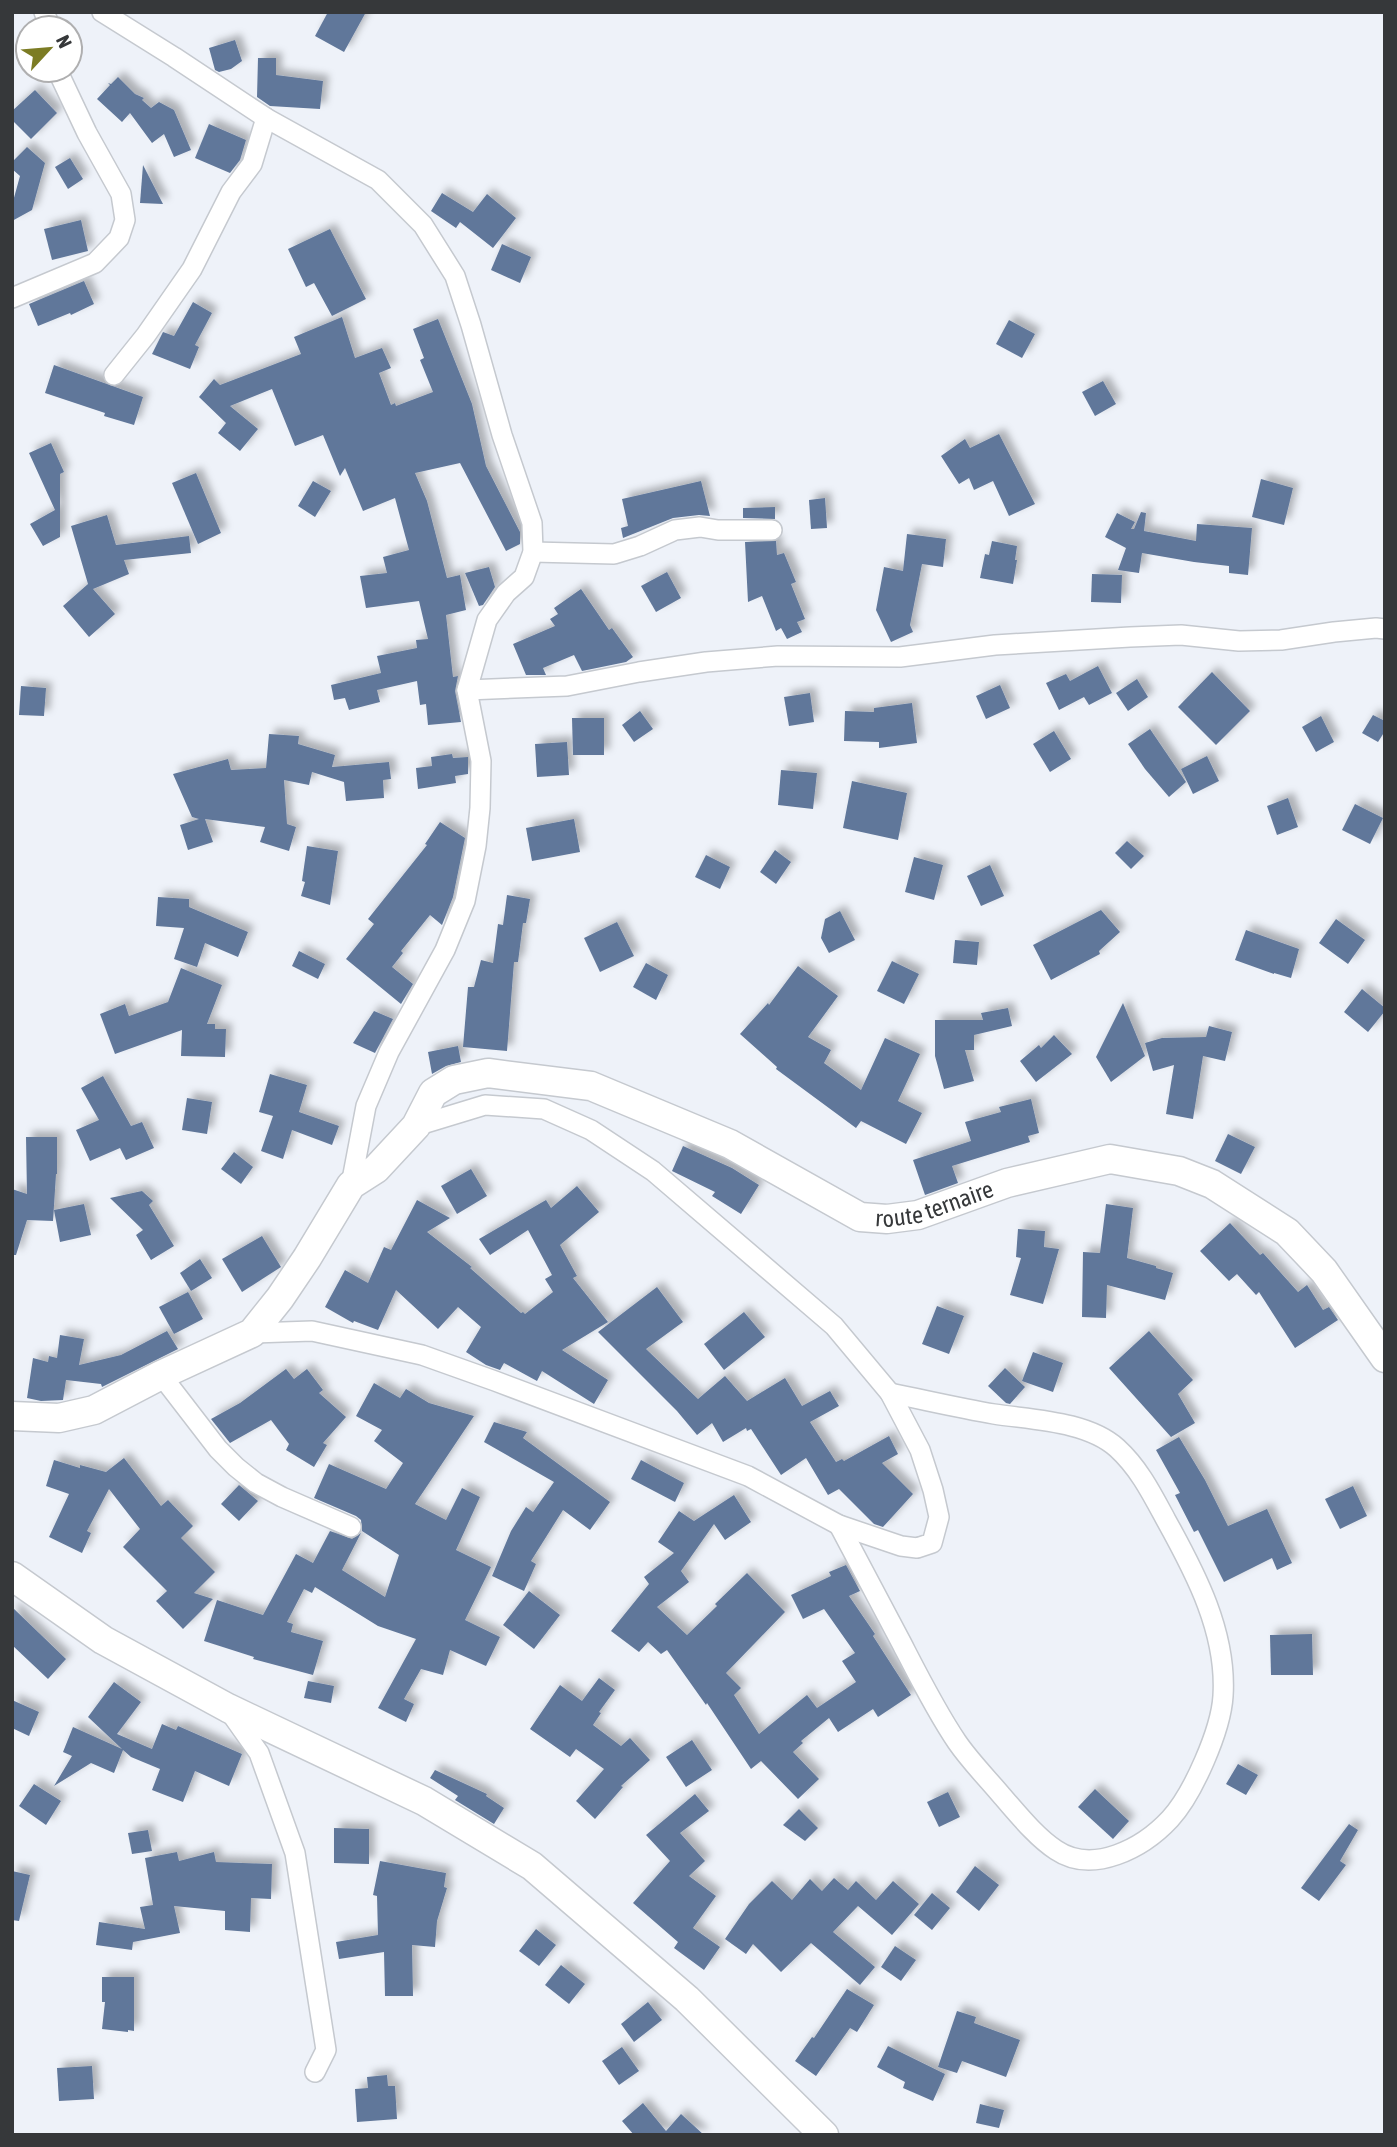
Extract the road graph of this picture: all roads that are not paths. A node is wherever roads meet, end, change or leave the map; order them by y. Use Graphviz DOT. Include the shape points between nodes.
graph roads {
  1 [pos="102,12"];
  2 [pos="64,84"];
  3 [pos="266,118"];
  4 [pos="12,298"];
  5 [pos="114,375"];
  6 [pos="772,530"];
  7 [pos="533,552"];
  8 [pos="1385,629"];
  9 [pos="467,690"];
  10 [pos="416,1126"];
  11 [pos="351,1185"];
  12 [pos="252,1333"];
  13 [pos="1385,1358"];
  14 [pos="161,1375"];
  15 [pos="890,1393"];
  16 [pos="12,1416"];
  17 [pos="839,1525"];
  18 [pos="351,1527"];
  19 [pos="12,1576"];
  20 [pos="228,1708"];
  21 [pos="315,2072"];
  22 [pos="824,2135"];
  1 -- 3 [label="street"];
  2 -- 4 [label="street" via="121,194 125,220 119,238 95,263"];
  3 -- 5 [label="street" via="252,164 231,192 192,269"];
  3 -- 7 [label="street" via="378,180 423,225 455,276 532,523"];
  6 -- 7 [label="street" via="701,527 676,530 614,554"];
  7 -- 9 [label="street" via="524,577 487,620"];
  8 -- 9 [label="street" via="1282,640 1130,636 900,657 778,656 706,662 568,686"];
  9 -- 11 [label="street" via="481,761 476,846 465,901 366,1106"];
  10 -- 11 [label="street, route ternaire" via="376,1169"];
  10 -- 13 [label="street, route ternaire" via="433,1093 454,1080 488,1073 591,1086 730,1144 860,1217 887,1219 918,1215 1007,1183 1110,1159 1179,1171 1212,1184 1287,1232 1324,1271"];
  10 -- 15 [label="street" via="485,1105 544,1109 591,1130 653,1171 834,1325"];
  11 -- 12 [label="street"];
  12 -- 14 [label="street"];
  12 -- 17 [label="street" via="312,1331 422,1355 748,1476"];
  14 -- 16 [label="street" via="94,1410 59,1418"];
  14 -- 18 [label="street" via="218,1449 256,1483"];
  15 -- 17 [label="street" via="920,1450 933,1490 939,1517 932,1544 901,1546"];
  15 -- 17 [label="street" via="1086,1430 1115,1446 1142,1475 1196,1573 1223,1660 1223,1699 1216,1733 1197,1778 1171,1818 1135,1847 1102,1860 1077,1859 1056,1850 1020,1817 958,1743"];
  19 -- 20 [label="street" via="103,1640"];
  20 -- 21 [label="street" via="259,1753 295,1853 326,2050"];
  20 -- 22 [label="street" via="424,1801 532,1866 687,1999"];
}
